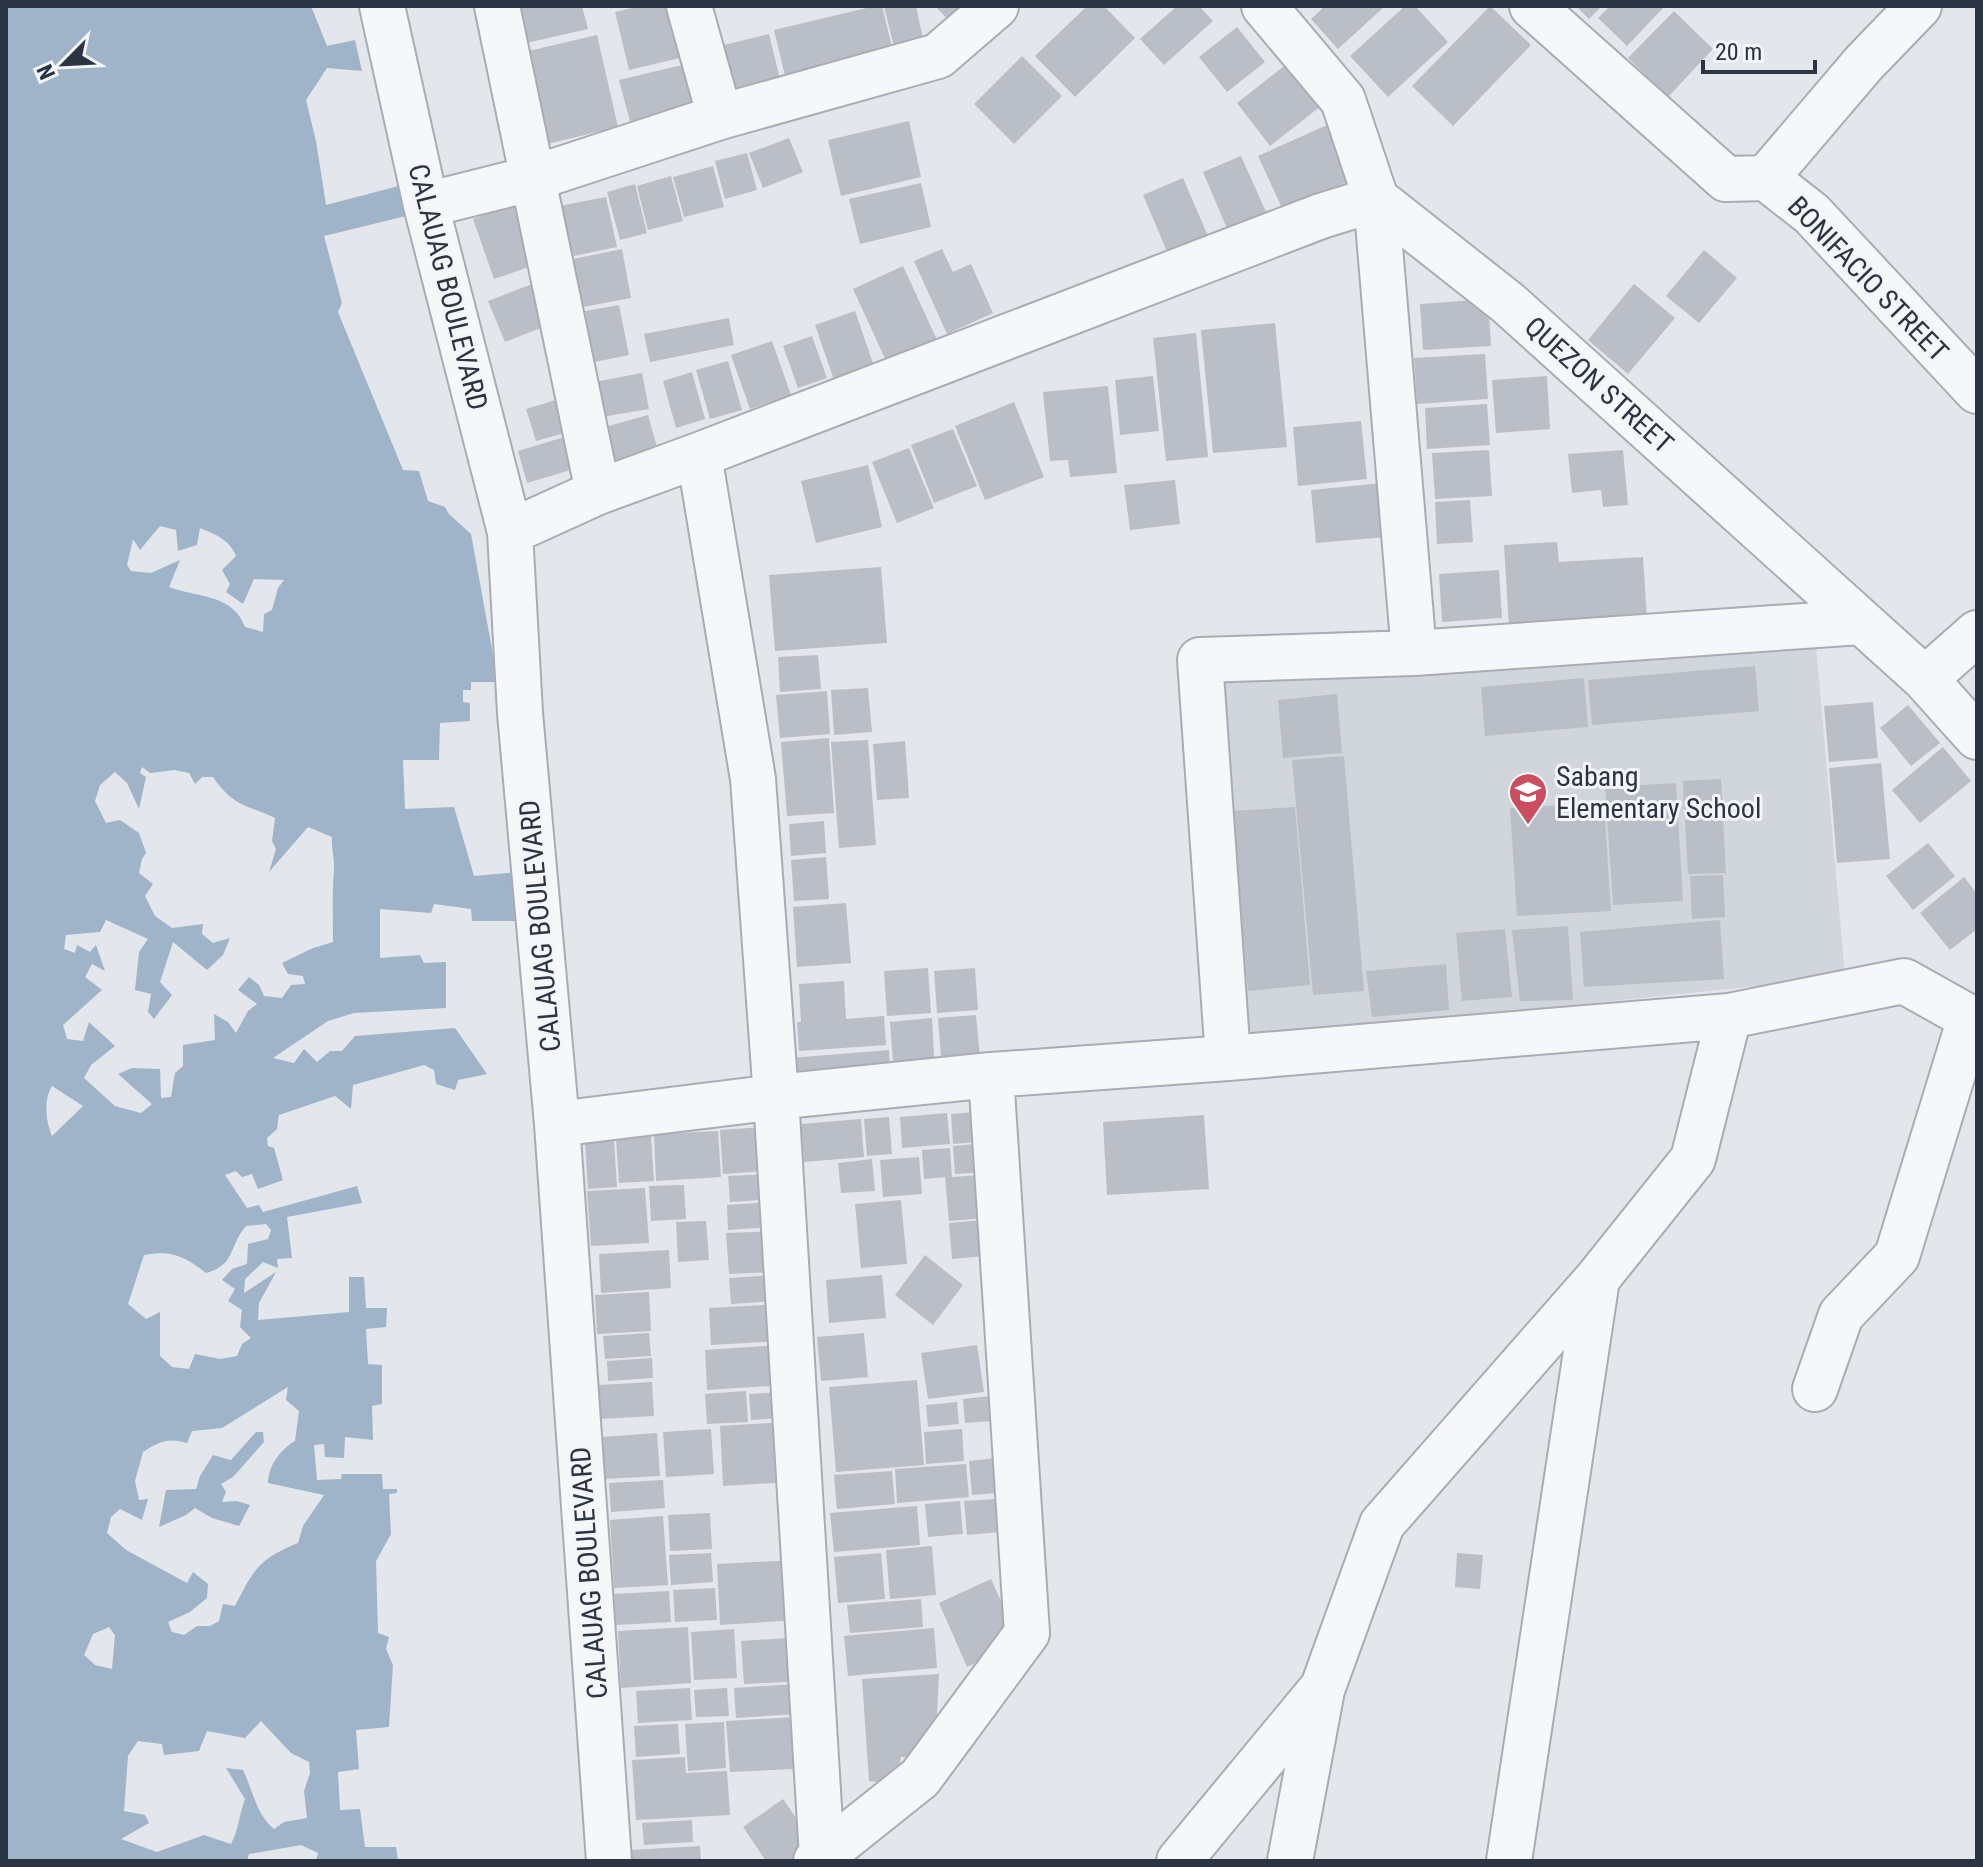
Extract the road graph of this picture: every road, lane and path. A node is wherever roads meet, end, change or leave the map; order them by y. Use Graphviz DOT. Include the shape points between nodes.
graph roads {
  1 [pos="382,6"];
  2 [pos="497,6"];
  3 [pos="689,6"];
  4 [pos="996,6"];
  5 [pos="1264,6"];
  6 [pos="1532,6"];
  7 [pos="1919,6"];
  8 [pos="720,117"];
  9 [pos="534,178"];
  10 [pos="1766,178"];
  11 [pos="1376,199"];
  12 [pos="426,205"];
  13 [pos="1977,391"];
  14 [pos="699,455"];
  15 [pos="598,492"];
  16 [pos="510,532"];
  17 [pos="1861,622"];
  18 [pos="1977,633"];
  19 [pos="1414,653"];
  20 [pos="1925,679"];
  21 [pos="1977,737"];
  22 [pos="1729,1016"];
  23 [pos="1973,1022"];
  24 [pos="1228,1058"];
  25 [pos="991,1075"];
  26 [pos="776,1097"];
  27 [pos="557,1124"];
  28 [pos="1597,1279"];
  29 [pos="1815,1389"];
  30 [pos="1323,1687"];
  31 [pos="819,1859"];
  32 [pos="609,1861"];
  33 [pos="1179,1861"];
  34 [pos="1290,1861"];
  35 [pos="1509,1861"];
  1 -- 12 [label="street, CALAUAG BOULEVARD"];
  2 -- 9 [label="street"];
  3 -- 8 [label="street"];
  4 -- 8 [label="street" via="938,56"];
  5 -- 11 [label="street" via="1343,100"];
  6 -- 10 [label="street, BONIFACIO STREET" via="1726,179"];
  7 -- 10 [label="street"];
  8 -- 9 [label="street"];
  9 -- 12 [label="street"];
  9 -- 15 [label="street"];
  10 -- 13 [label="street, BONIFACIO STREET" via="1812,214"];
  11 -- 14 [label="street"];
  11 -- 17 [label="street, QUEZON STREET" via="1508,303"];
  11 -- 19 [label="street"];
  12 -- 16 [label="street, CALAUAG BOULEVARD"];
  14 -- 15 [label="street"];
  14 -- 26 [label="street" via="753,779"];
  15 -- 16 [label="street"];
  16 -- 27 [label="street, CALAUAG BOULEVARD" via="520,713"];
  17 -- 19 [label="street"];
  17 -- 20 [label="street, QUEZON STREET"];
  18 -- 20 [label="street"];
  19 -- 24 [label="street" via="1200,660"];
  20 -- 21 [label="street, QUEZON STREET"];
  22 -- 23 [label="street" via="1904,981"];
  22 -- 24 [label="street"];
  22 -- 28 [label="street" via="1693,1159"];
  23 -- 29 [label="street" via="1897,1256 1841,1315"];
  24 -- 25 [label="street"];
  25 -- 26 [label="street"];
  25 -- 31 [label="street" via="1027,1633 920,1778"];
  26 -- 27 [label="street"];
  26 -- 31 [label="street"];
  27 -- 32 [label="street, CALAUAG BOULEVARD"];
  28 -- 30 [label="street" via="1382,1524"];
  28 -- 35 [label="street"];
  30 -- 33 [label="street"];
  30 -- 34 [label="street"];
}
